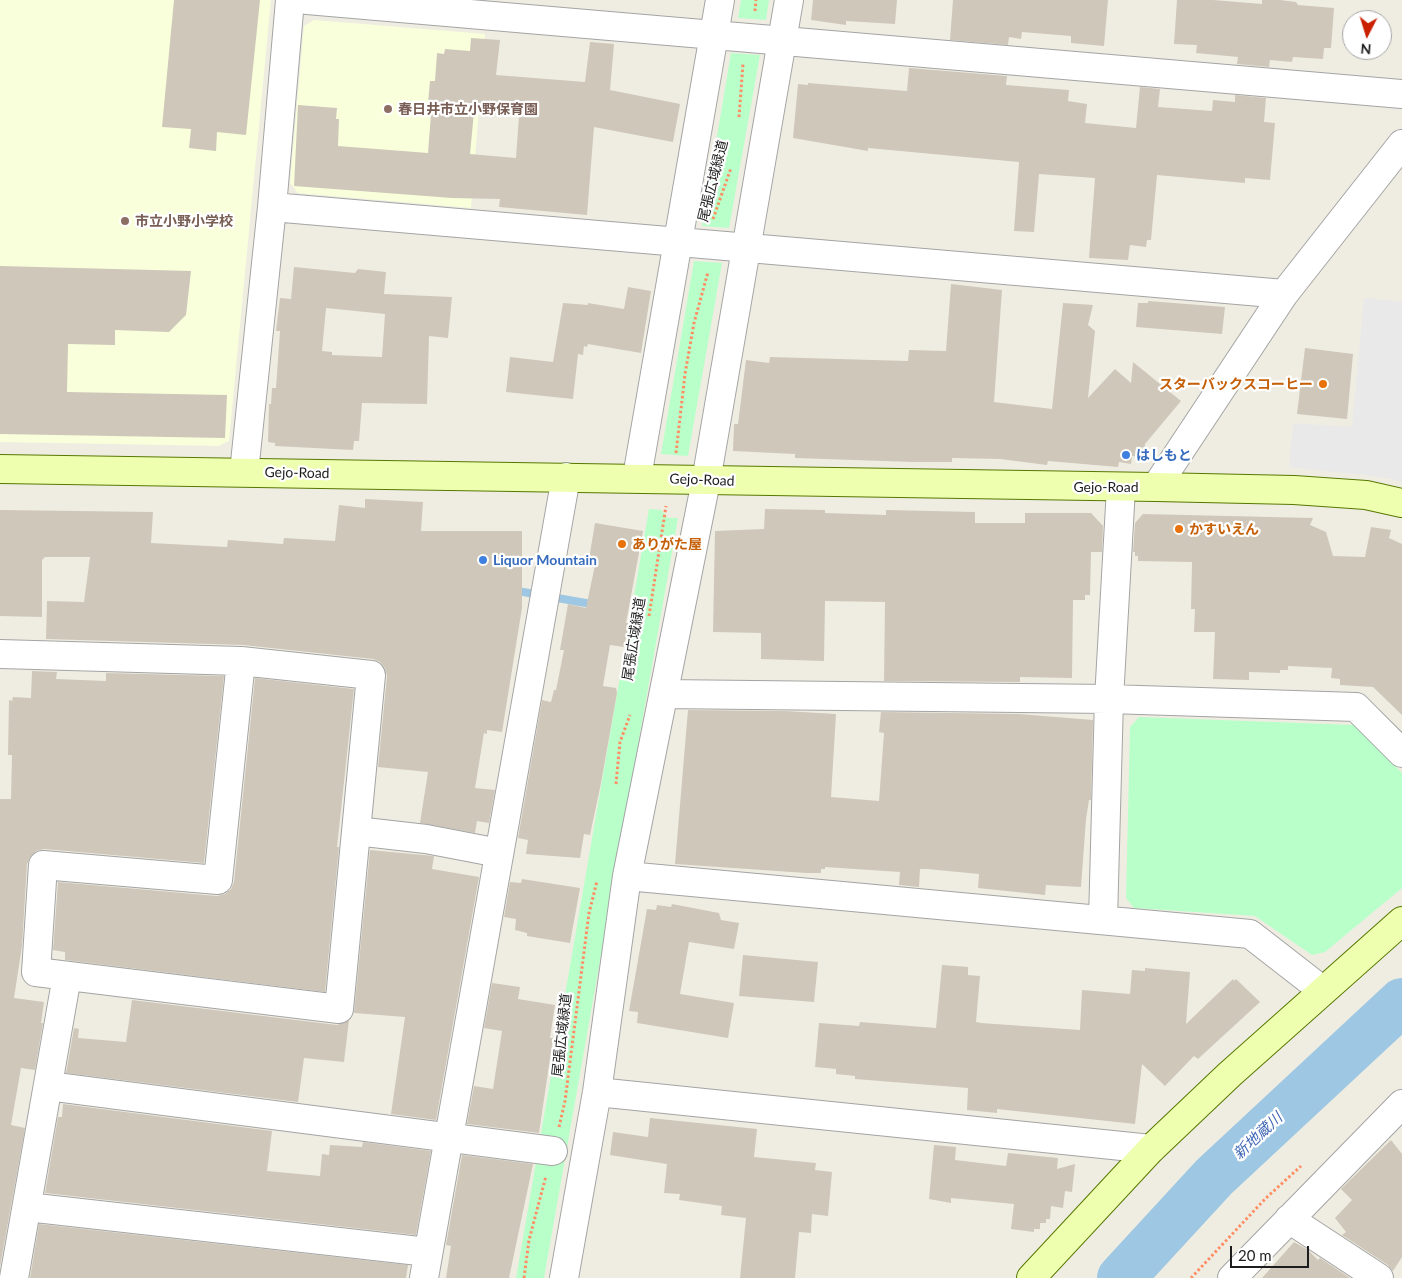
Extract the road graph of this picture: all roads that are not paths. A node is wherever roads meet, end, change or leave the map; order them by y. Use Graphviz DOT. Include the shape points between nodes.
graph roads {
  1 [pos="290,0"];
  2 [pos="307,0"];
  3 [pos="720,0"];
  4 [pos="789,0"];
  5 [pos="715,33"];
  6 [pos="782,39"];
  7 [pos="1402,94"];
  8 [pos="1402,144"];
  9 [pos="272,208"];
  10 [pos="677,242"];
  11 [pos="747,249"];
  12 [pos="1284,294"];
  13 [pos="0,469"];
  14 [pos="244,472"];
  15 [pos="566,477"];
  16 [pos="637,477"];
  17 [pos="706,481"];
  18 [pos="1156,487"];
  19 [pos="1122,488"];
  20 [pos="1402,503"];
  21 [pos="0,654"];
  22 [pos="241,661"];
  23 [pos="664,694"];
  24 [pos="1109,699"];
  25 [pos="1402,753"];
  26 [pos="356,832"];
  27 [pos="499,853"];
  28 [pos="627,876"];
  29 [pos="1103,920"];
  30 [pos="1402,921"];
  31 [pos="67,976"];
  32 [pos="1322,990"];
  33 [pos="48,1086"];
  34 [pos="597,1092"];
  35 [pos="1402,1104"];
  36 [pos="449,1136"];
  37 [pos="1151,1149"];
  38 [pos="553,1151"];
  39 [pos="27,1207"];
  40 [pos="1289,1219"];
  41 [pos="428,1252"];
  42 [pos="14,1278"];
  43 [pos="424,1278"];
  44 [pos="564,1278"];
  45 [pos="1031,1278"];
  46 [pos="1232,1278"];
  47 [pos="1379,1278"];
  1 -- 9 [label="street"];
  2 -- 5 [label="street"];
  3 -- 5 [label="street"];
  4 -- 6 [label="street"];
  5 -- 6 [label="street"];
  5 -- 10 [label="street"];
  6 -- 7 [label="street"];
  6 -- 11 [label="street"];
  8 -- 12 [label="street"];
  9 -- 10 [label="street"];
  9 -- 14 [label="street"];
  10 -- 11 [label="street"];
  10 -- 16 [label="street"];
  11 -- 12 [label="street"];
  11 -- 17 [label="street"];
  12 -- 18 [label="street"];
  13 -- 14 [label="street, Gejo-Road"];
  14 -- 15 [label="street, Gejo-Road"];
  15 -- 16 [label="street, Gejo-Road"];
  15 -- 27 [label="street"];
  16 -- 17 [label="street, Gejo-Road"];
  17 -- 19 [label="street, Gejo-Road"];
  17 -- 23 [label="street"];
  18 -- 19 [label="street, Gejo-Road"];
  18 -- 20 [label="street, Gejo-Road" via="1294,490 1366,495"];
  19 -- 24 [label="street"];
  21 -- 22 [label="street"];
  22 -- 26 [label="street" via="371,676"];
  22 -- 31 [label="street" via="218,880 43,865 36,972"];
  23 -- 24 [label="street"];
  23 -- 28 [label="street"];
  24 -- 25 [label="street" via="1356,707"];
  24 -- 29 [label="street"];
  26 -- 27 [label="street" via="426,839"];
  26 -- 31 [label="street" via="338,1010"];
  27 -- 36 [label="street"];
  28 -- 29 [label="street"];
  28 -- 34 [label="street"];
  29 -- 32 [label="street" via="1250,934"];
  30 -- 32 [label="street"];
  31 -- 33 [label="street"];
  32 -- 37 [label="street"];
  33 -- 36 [label="street"];
  33 -- 39 [label="street"];
  34 -- 37 [label="street"];
  34 -- 44 [label="street"];
  35 -- 40 [label="street"];
  36 -- 38 [label="street"];
  36 -- 41 [label="street"];
  37 -- 45 [label="street"];
  39 -- 41 [label="street"];
  39 -- 42 [label="street"];
  40 -- 46 [label="street"];
  40 -- 47 [label="street"];
  41 -- 43 [label="street"];
}
